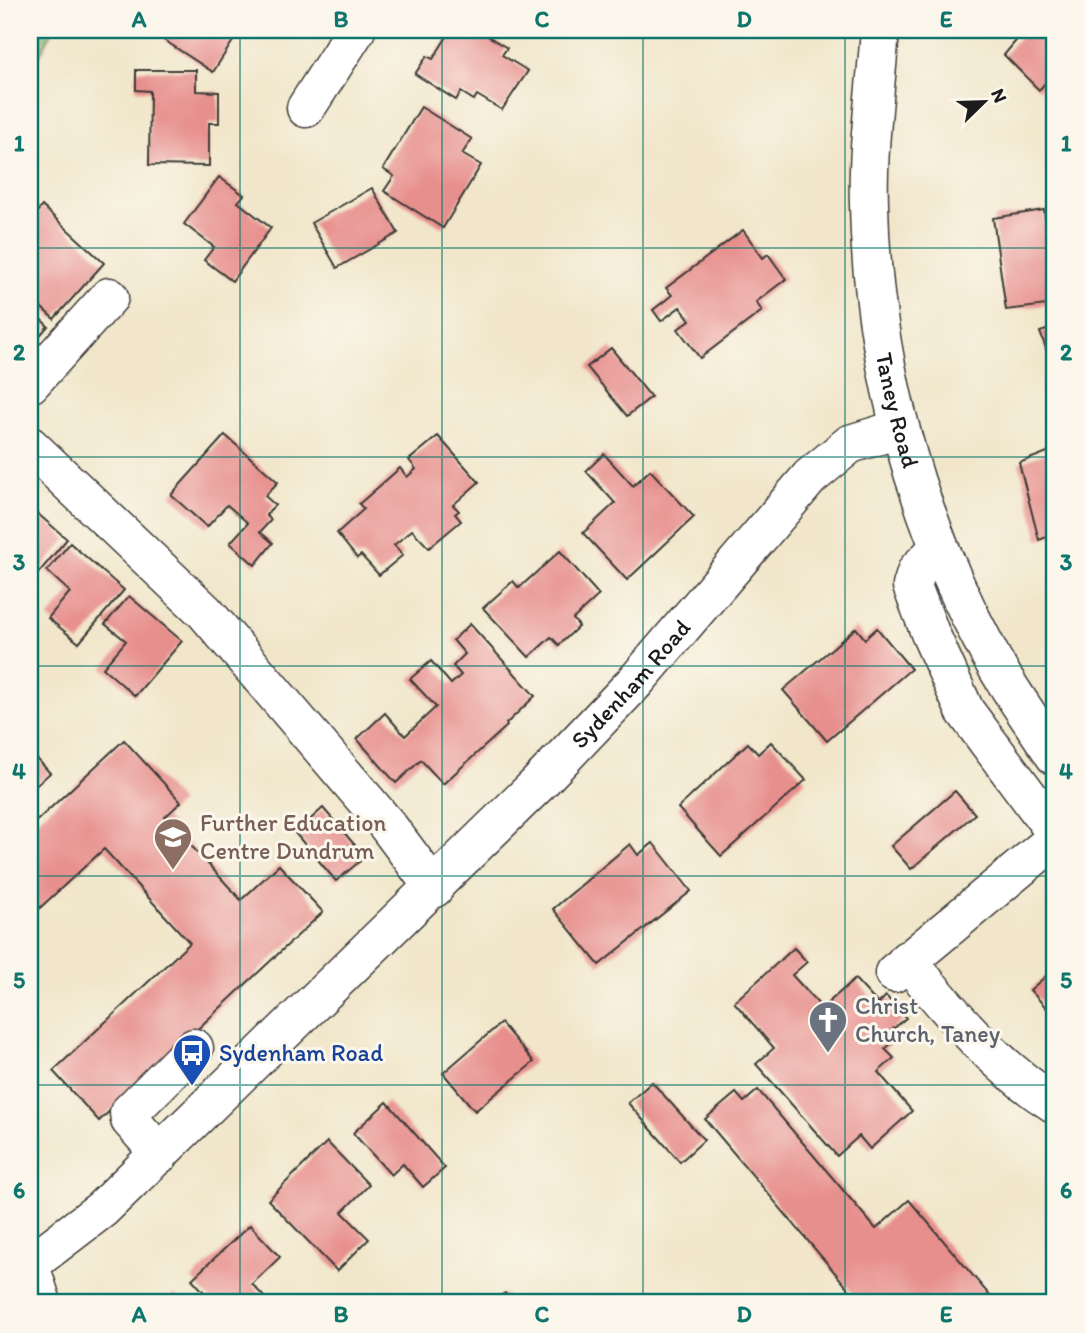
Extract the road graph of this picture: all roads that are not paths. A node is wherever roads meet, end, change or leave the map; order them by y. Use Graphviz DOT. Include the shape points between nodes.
graph roads {
  1 [pos="356,30"];
  2 [pos="880,30"];
  3 [pos="306,108"];
  4 [pos="109,297"];
  5 [pos="30,384"];
  6 [pos="899,429"];
  7 [pos="30,446"];
  8 [pos="939,548"];
  9 [pos="1055,756"];
  10 [pos="1055,832"];
  11 [pos="1055,839"];
  12 [pos="434,888"];
  13 [pos="194,1048"];
  14 [pos="1055,1104"];
  15 [pos="160,1154"];
  16 [pos="30,1264"];
  17 [pos="42,1303"];
  1 -- 3 [label="street"];
  2 -- 6 [label="street, Taney Road" via="870,160 871,249"];
  4 -- 5 [label="street"];
  6 -- 8 [label="street, Taney Road"];
  6 -- 12 [label="street, Sydenham Road" via="850,444 810,477 636,681"];
  7 -- 12 [label="street" via="205,612 378,815"];
  8 -- 9 [label="street, Taney Road" via="989,655"];
  8 -- 10 [label="street" via="917,570 912,586 930,633 965,711"];
  11 -- 14 [label="street" via="900,967 965,1030"];
  12 -- 15 [label="street, Sydenham Road"];
  13 -- 15 [label="street" via="129,1113"];
  15 -- 16 [label="street, Sydenham Road" via="82,1227"];
  16 -- 17 [label="street"];
}
